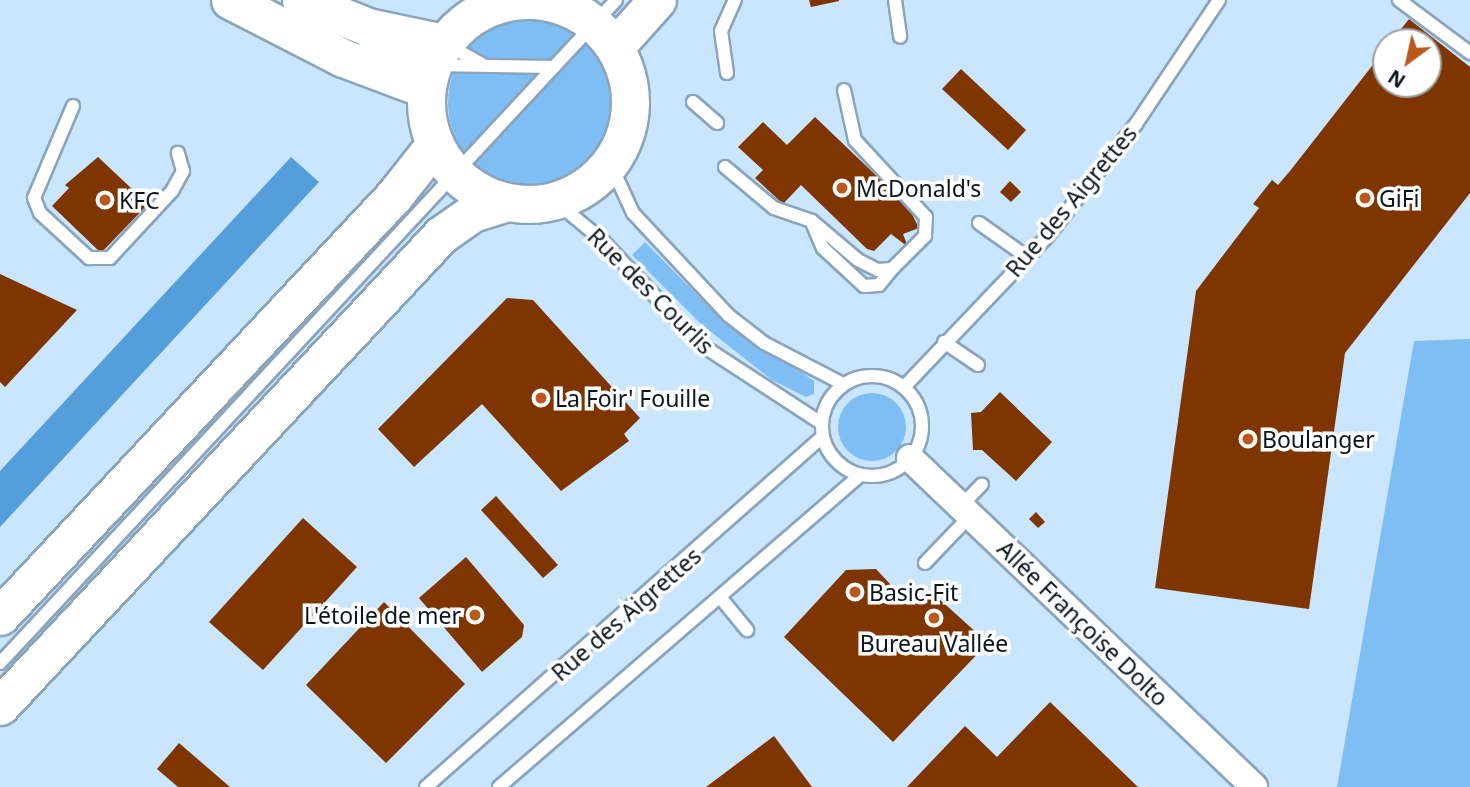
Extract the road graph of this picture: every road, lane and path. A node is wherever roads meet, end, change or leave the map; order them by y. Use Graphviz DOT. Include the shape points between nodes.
graph roads {
  1 [pos="230,0"];
  2 [pos="657,0"];
  3 [pos="735,0"];
  4 [pos="895,0"];
  5 [pos="1219,0"];
  6 [pos="1399,0"];
  7 [pos="299,15"];
  8 [pos="594,16"];
  9 [pos="900,37"];
  10 [pos="1470,53"];
  11 [pos="483,65"];
  12 [pos="434,66"];
  13 [pos="554,67"];
  14 [pos="727,73"];
  15 [pos="844,90"];
  16 [pos="693,102"];
  17 [pos="73,106"];
  18 [pos="717,123"];
  19 [pos="435,144"];
  20 [pos="177,153"];
  21 [pos="611,163"];
  22 [pos="725,167"];
  23 [pos="457,176"];
  24 [pos="555,201"];
  25 [pos="508,202"];
  26 [pos="812,221"];
  27 [pos="979,223"];
  28 [pos="1027,257"];
  29 [pos="892,269"];
  30 [pos="944,342"];
  31 [pos="978,365"];
  32 [pos="843,384"];
  33 [pos="904,387"];
  34 [pos="821,423"];
  35 [pos="822,437"];
  36 [pos="911,458"];
  37 [pos="861,475"];
  38 [pos="982,484"];
  39 [pos="966,511"];
  40 [pos="925,563"];
  41 [pos="720,597"];
  42 [pos="0,616"];
  43 [pos="747,630"];
  44 [pos="0,663"];
  45 [pos="0,706"];
  46 [pos="426,787"];
  47 [pos="499,787"];
  48 [pos="1254,787"];
  1 -- 7 [label="main road"];
  2 -- 8 [label="main road"];
  3 -- 14 [label="lane" via="722,31"];
  4 -- 9 [label="lane"];
  5 -- 28 [label="lane, Rue des Aigrettes" via="1136,124"];
  6 -- 10 [label="lane"];
  7 -- 12 [label="main road" via="368,27"];
  7 -- 12 [label="main road" via="343,58"];
  8 -- 12 [label="main road" via="513,0 486,8"];
  8 -- 13 [label="lane"];
  8 -- 21 [label="main road" via="631,105"];
  11 -- 12 [label="lane"];
  11 -- 12 [label="lane"];
  11 -- 13 [label="lane"];
  12 -- 19 [label="main road"];
  13 -- 23 [label="lane"];
  15 -- 29 [label="lane" via="855,140 926,217 925,236"];
  16 -- 18 [label="lane"];
  17 -- 20 [label="lane" via="34,198 40,213 89,258 110,258 172,191 183,171"];
  19 -- 23 [label="main road"];
  19 -- 42 [label="main road" via="394,196"];
  21 -- 24 [label="main road" via="576,193"];
  21 -- 32 [label="lane, Rue des Courlis" via="633,213 728,315 764,343"];
  22 -- 26 [label="lane" via="774,208"];
  23 -- 25 [label="main road"];
  23 -- 44 [label="lane"];
  24 -- 25 [label="main road"];
  24 -- 34 [label="lane, Rue des Courlis" via="603,241 700,344"];
  25 -- 45 [label="main road" via="472,213 441,235"];
  26 -- 29 [label="lane" via="858,260"];
  26 -- 29 [label="lane" via="823,248 864,286 879,285"];
  27 -- 28 [label="lane"];
  28 -- 30 [label="lane, Rue des Aigrettes"];
  30 -- 31 [label="lane"];
  30 -- 33 [label="lane, Rue des Aigrettes"];
  32 -- 33 [label="lane" via="874,375"];
  32 -- 34 [label="lane"];
  33 -- 36 [label="lane" via="921,413 920,437"];
  34 -- 35 [label="lane"];
  35 -- 37 [label="lane" via="828,451"];
  35 -- 46 [label="lane, Rue des Aigrettes"];
  36 -- 37 [label="lane" via="883,475"];
  36 -- 39 [label="street, Allée Françoise Dolto"];
  37 -- 41 [label="lane"];
  38 -- 39 [label="lane"];
  39 -- 40 [label="lane"];
  39 -- 48 [label="street, Allée Françoise Dolto"];
  41 -- 43 [label="lane"];
  41 -- 47 [label="lane"];
}
